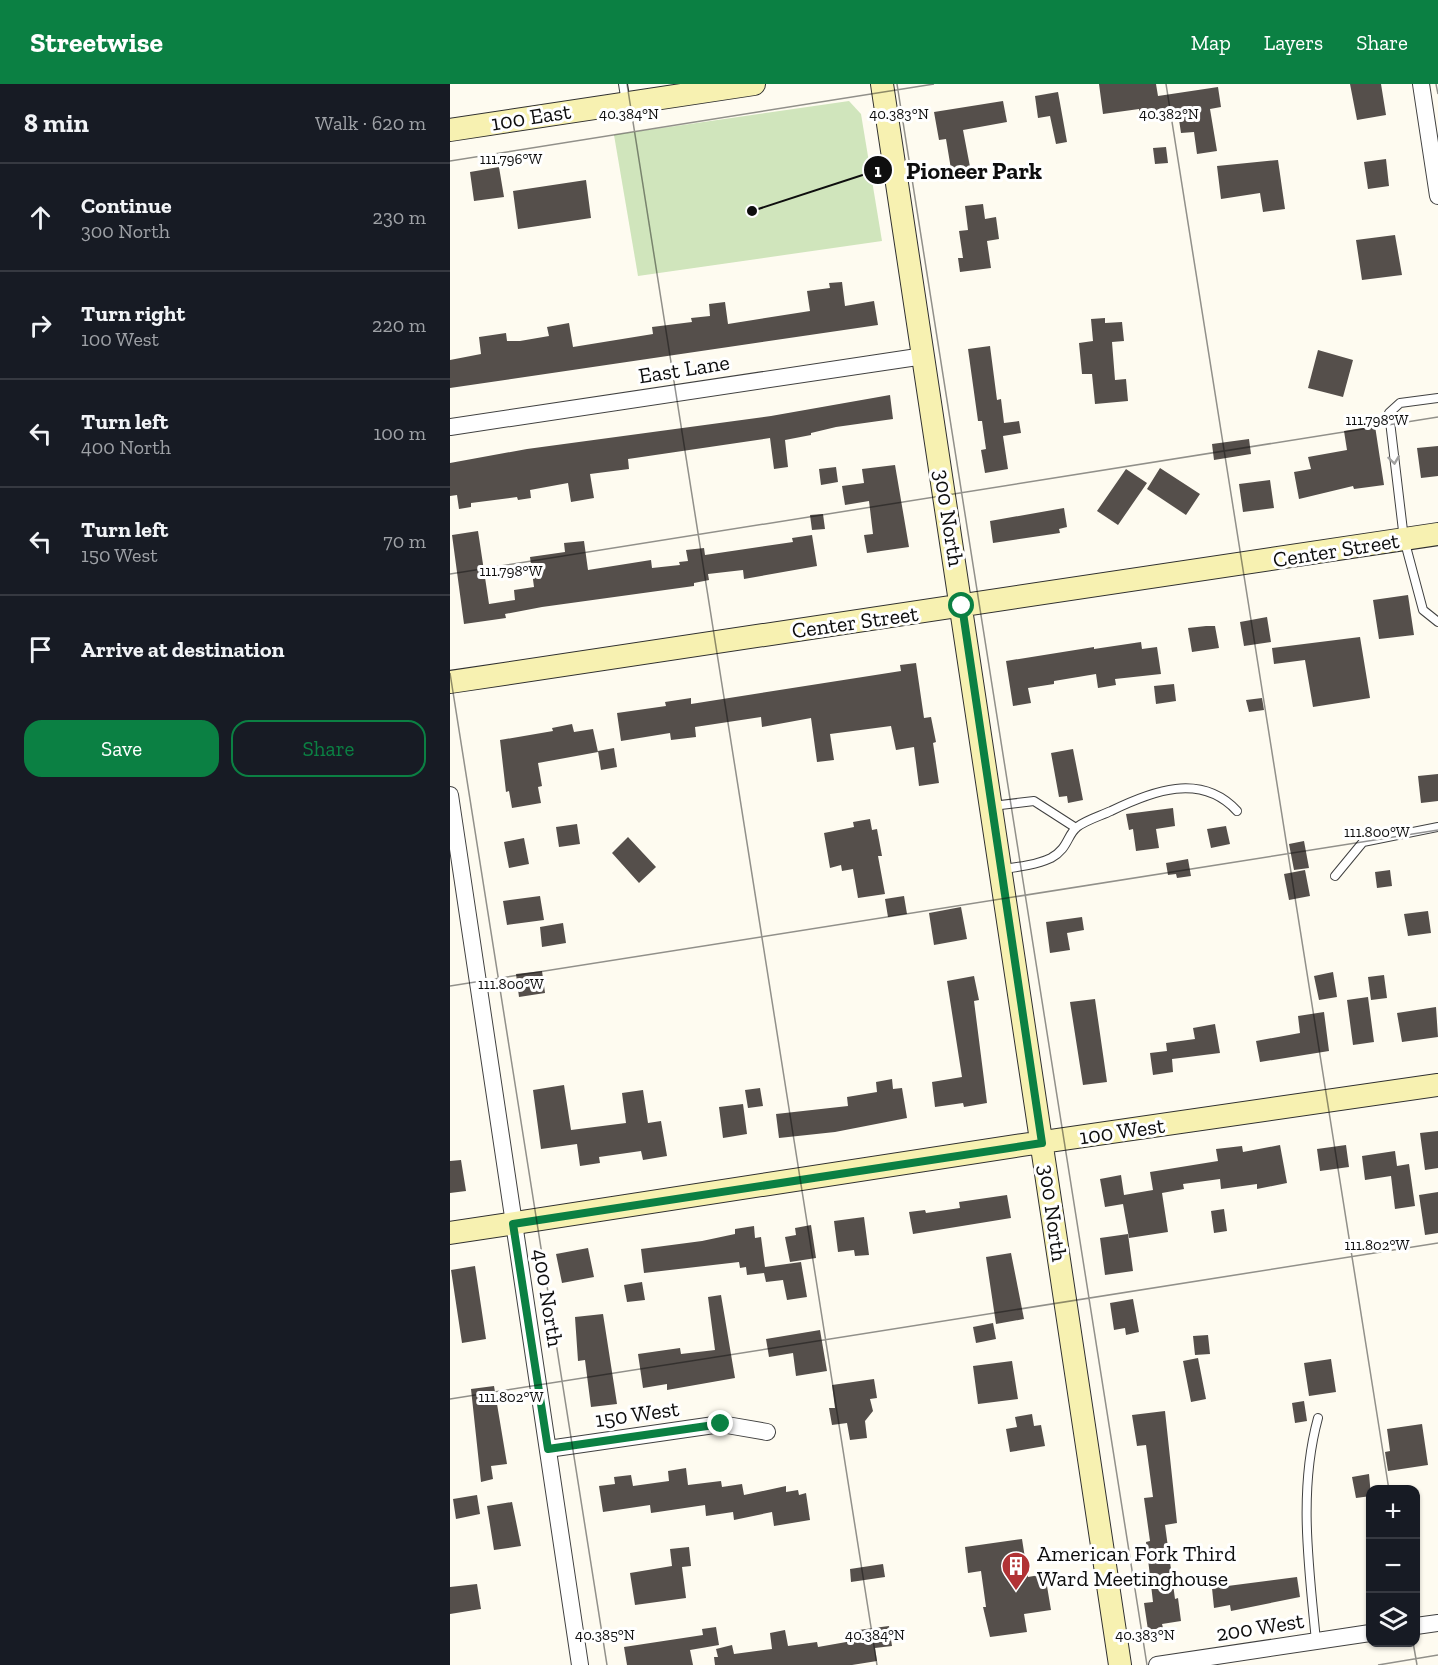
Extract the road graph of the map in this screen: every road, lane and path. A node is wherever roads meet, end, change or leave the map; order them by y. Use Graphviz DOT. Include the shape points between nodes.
graph roads {
  1 [pos="754,84"];
  2 [pos="882,84"];
  3 [pos="1421,84"];
  4 [pos="624,94"];
  5 [pos="450,130"];
  6 [pos="1438,196"];
  7 [pos="924,356"];
  8 [pos="1438,398"];
  9 [pos="450,427"];
  10 [pos="1438,534"];
  11 [pos="1404,539"];
  12 [pos="962,606"];
  13 [pos="1438,622"];
  14 [pos="450,682"];
  15 [pos="450,795"];
  16 [pos="992,806"];
  17 [pos="1237,811"];
  18 [pos="1438,827"];
  19 [pos="1076,828"];
  20 [pos="455,854"];
  21 [pos="1002,869"];
  22 [pos="1335,876"];
  23 [pos="1438,1085"];
  24 [pos="1042,1143"];
  25 [pos="513,1224"];
  26 [pos="450,1233"];
  27 [pos="1317,1418"];
  28 [pos="767,1432"];
  29 [pos="548,1449"];
  30 [pos="1438,1623"];
  31 [pos="1420,1625"];
  32 [pos="1366,1634"];
  33 [pos="1316,1641"];
  34 [pos="580,1665"];
  35 [pos="1120,1665"];
  36 [pos="1157,1665"];
  1 -- 4 [label="street, 100 East"];
  2 -- 7 [label="street, 300 North"];
  3 -- 6 [label="street"];
  4 -- 5 [label="street, 100 East"];
  7 -- 9 [label="street, East Lane"];
  7 -- 12 [label="street, 300 North"];
  8 -- 11 [label="lane, one-way" via="1400,403 1389,413"];
  10 -- 11 [label="street, Center Street"];
  11 -- 12 [label="street, Center Street"];
  11 -- 13 [label="lane" via="1423,610"];
  12 -- 14 [label="street, Center Street"];
  12 -- 16 [label="street, 300 North"];
  15 -- 20 [label="street, 400 North"];
  16 -- 19 [label="lane" via="1034,801"];
  16 -- 21 [label="street, 300 North"];
  17 -- 19 [label="lane" via="1203,789 1156,791"];
  18 -- 22 [label="lane" via="1363,842"];
  19 -- 21 [label="lane" via="1068,844 1053,857"];
  20 -- 25 [label="street, 400 North"];
  21 -- 24 [label="street, 300 North"];
  23 -- 24 [label="street, 100 West"];
  24 -- 25 [label="street, 100 West"];
  24 -- 35 [label="street, 300 North"];
  25 -- 26 [label="street, 100 West"];
  25 -- 29 [label="street, 400 North"];
  27 -- 33 [label="lane" via="1310,1446 1306,1515"];
  28 -- 29 [label="street, 150 West" via="721,1424"];
  29 -- 34 [label="street, 400 North"];
  30 -- 31 [label="street"];
  32 -- 33 [label="street, 200 West"];
  33 -- 36 [label="street, 200 West"];
}
